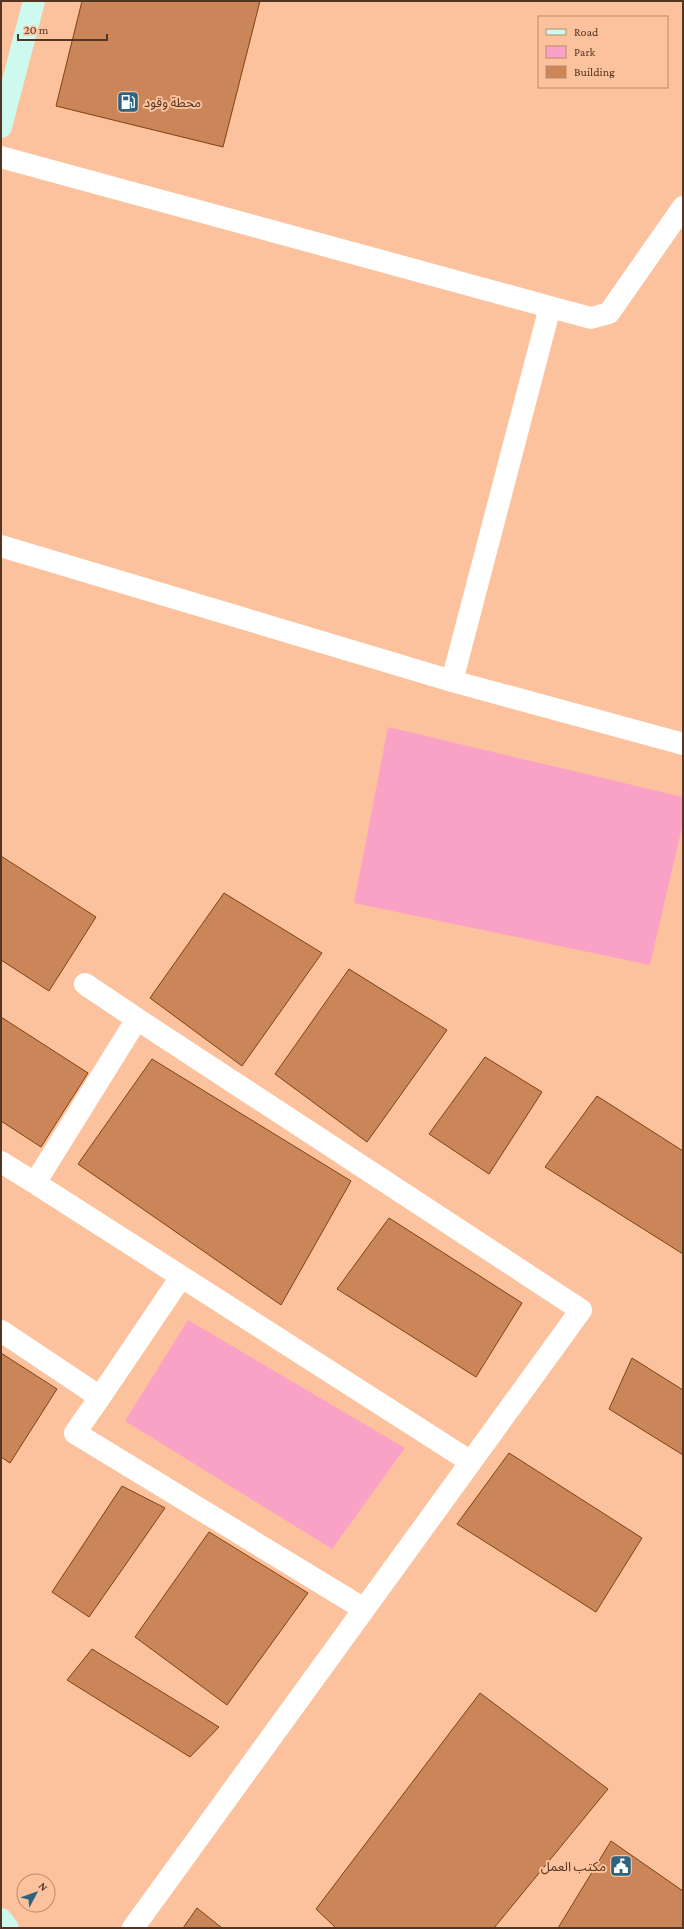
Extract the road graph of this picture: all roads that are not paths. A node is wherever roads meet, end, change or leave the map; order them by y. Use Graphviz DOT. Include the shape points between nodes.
graph roads {
  1 [pos="34,1"];
  2 [pos="1,127"];
  3 [pos="1,158"];
  4 [pos="683,207"];
  5 [pos="550,307"];
  6 [pos="1,546"];
  7 [pos="452,681"];
  8 [pos="683,744"];
  9 [pos="85,984"];
  10 [pos="137,1019"];
  11 [pos="1,1162"];
  12 [pos="35,1183"];
  13 [pos="181,1277"];
  14 [pos="1,1331"];
  15 [pos="100,1397"];
  16 [pos="471,1462"];
  17 [pos="364,1609"];
  18 [pos="1,1919"];
  19 [pos="8,1928"];
  20 [pos="133,1928"];
  1 -- 2 [label="street"];
  3 -- 5 [label="street"];
  4 -- 5 [label="street" via="622,298 609,313 591,318"];
  5 -- 7 [label="street"];
  6 -- 7 [label="street"];
  7 -- 8 [label="street"];
  9 -- 10 [label="street"];
  10 -- 12 [label="street"];
  10 -- 16 [label="street" via="581,1310"];
  11 -- 12 [label="street"];
  12 -- 13 [label="street"];
  13 -- 15 [label="street"];
  13 -- 16 [label="street"];
  14 -- 15 [label="street"];
  15 -- 17 [label="street" via="75,1433"];
  16 -- 17 [label="street"];
  17 -- 20 [label="street"];
  18 -- 19 [label="street"];
}
